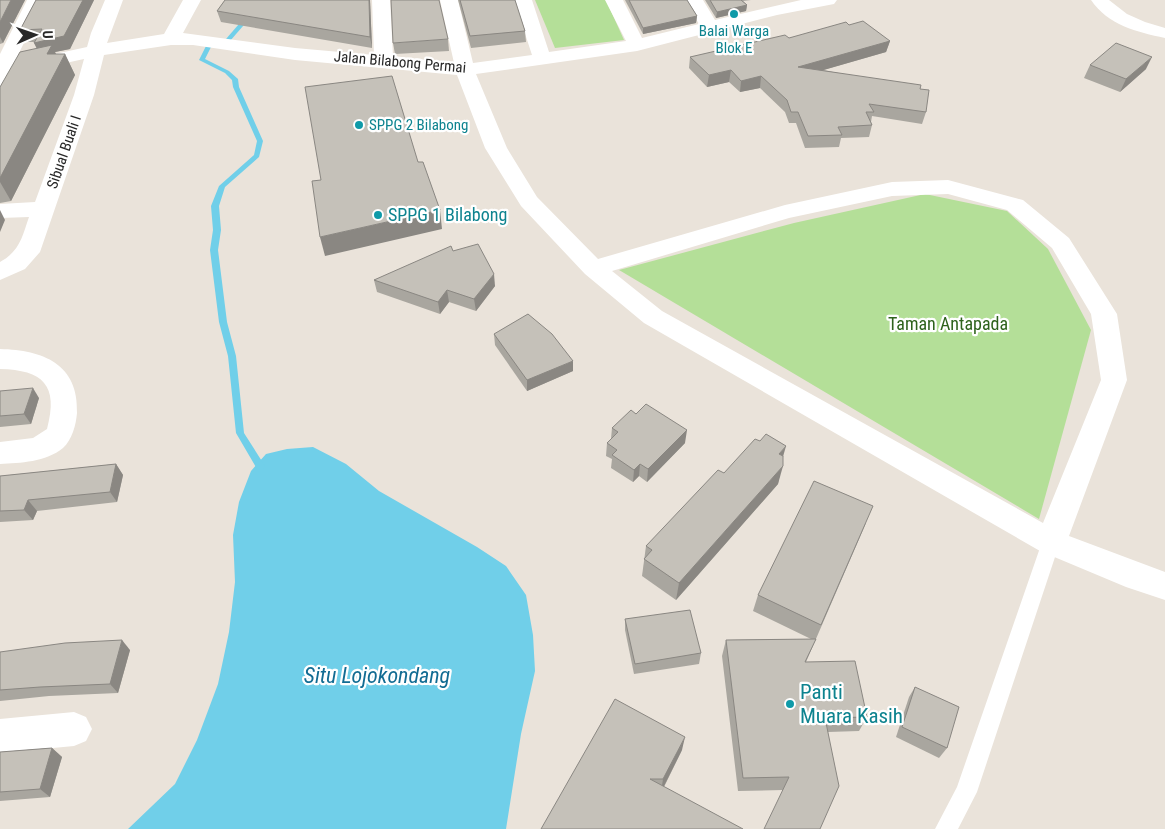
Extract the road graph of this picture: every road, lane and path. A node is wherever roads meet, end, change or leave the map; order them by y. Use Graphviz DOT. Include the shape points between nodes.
graph roads {
  1 [pos="36,0"];
  2 [pos="114,0"];
  3 [pos="192,0"];
  4 [pos="380,0"];
  5 [pos="449,0"];
  6 [pos="523,0"];
  7 [pos="614,0"];
  8 [pos="694,0"];
  9 [pos="828,0"];
  10 [pos="1100,0"];
  11 [pos="773,5"];
  12 [pos="710,28"];
  13 [pos="1165,33"];
  14 [pos="170,39"];
  15 [pos="637,45"];
  16 [pos="95,51"];
  17 [pos="542,58"];
  18 [pos="384,61"];
  19 [pos="465,70"];
  20 [pos="2,75"];
  21 [pos="44,209"];
  22 [pos="0,211"];
  23 [pos="593,268"];
  24 [pos="0,272"];
  25 [pos="0,359"];
  26 [pos="0,453"];
  27 [pos="1051,542"];
  28 [pos="1165,586"];
  29 [pos="74,729"];
  30 [pos="0,736"];
  31 [pos="946,829"];
  1 -- 20 [label="street"];
  2 -- 16 [label="street, Sibual Buali I"];
  3 -- 14 [label="street"];
  4 -- 18 [label="street"];
  5 -- 19 [label="street"];
  6 -- 17 [label="street"];
  7 -- 15 [label="street"];
  8 -- 12 [label="street"];
  9 -- 11 [label="street, Jalan Bilabong Permai"];
  10 -- 13 [label="street" via="1121,18"];
  11 -- 12 [label="street, Jalan Bilabong Permai"];
  12 -- 15 [label="street, Jalan Bilabong Permai"];
  14 -- 16 [label="street, Jalan Bilabong Permai"];
  14 -- 18 [label="street, Jalan Bilabong Permai"];
  15 -- 17 [label="street, Jalan Bilabong Permai"];
  16 -- 20 [label="street, Jalan Bilabong Permai"];
  16 -- 21 [label="street, Sibual Buali I" via="84,95"];
  17 -- 19 [label="street, Jalan Bilabong Permai"];
  18 -- 19 [label="street, Jalan Bilabong Permai"];
  19 -- 23 [label="street" via="496,148 529,201"];
  21 -- 22 [label="street"];
  21 -- 24 [label="street, Sibual Buali I" via="28,252 17,263"];
  23 -- 27 [label="street" via="653,317"];
  23 -- 27 [label="street" via="785,212 892,189 948,187 1015,205 1061,242 1104,314 1114,380"];
  25 -- 26 [label="street" via="34,362 56,375 65,399 62,427 57,437 36,449"];
  27 -- 28 [label="street"];
  27 -- 31 [label="lane" via="966,792"];
  29 -- 30 [label="street"];
}
